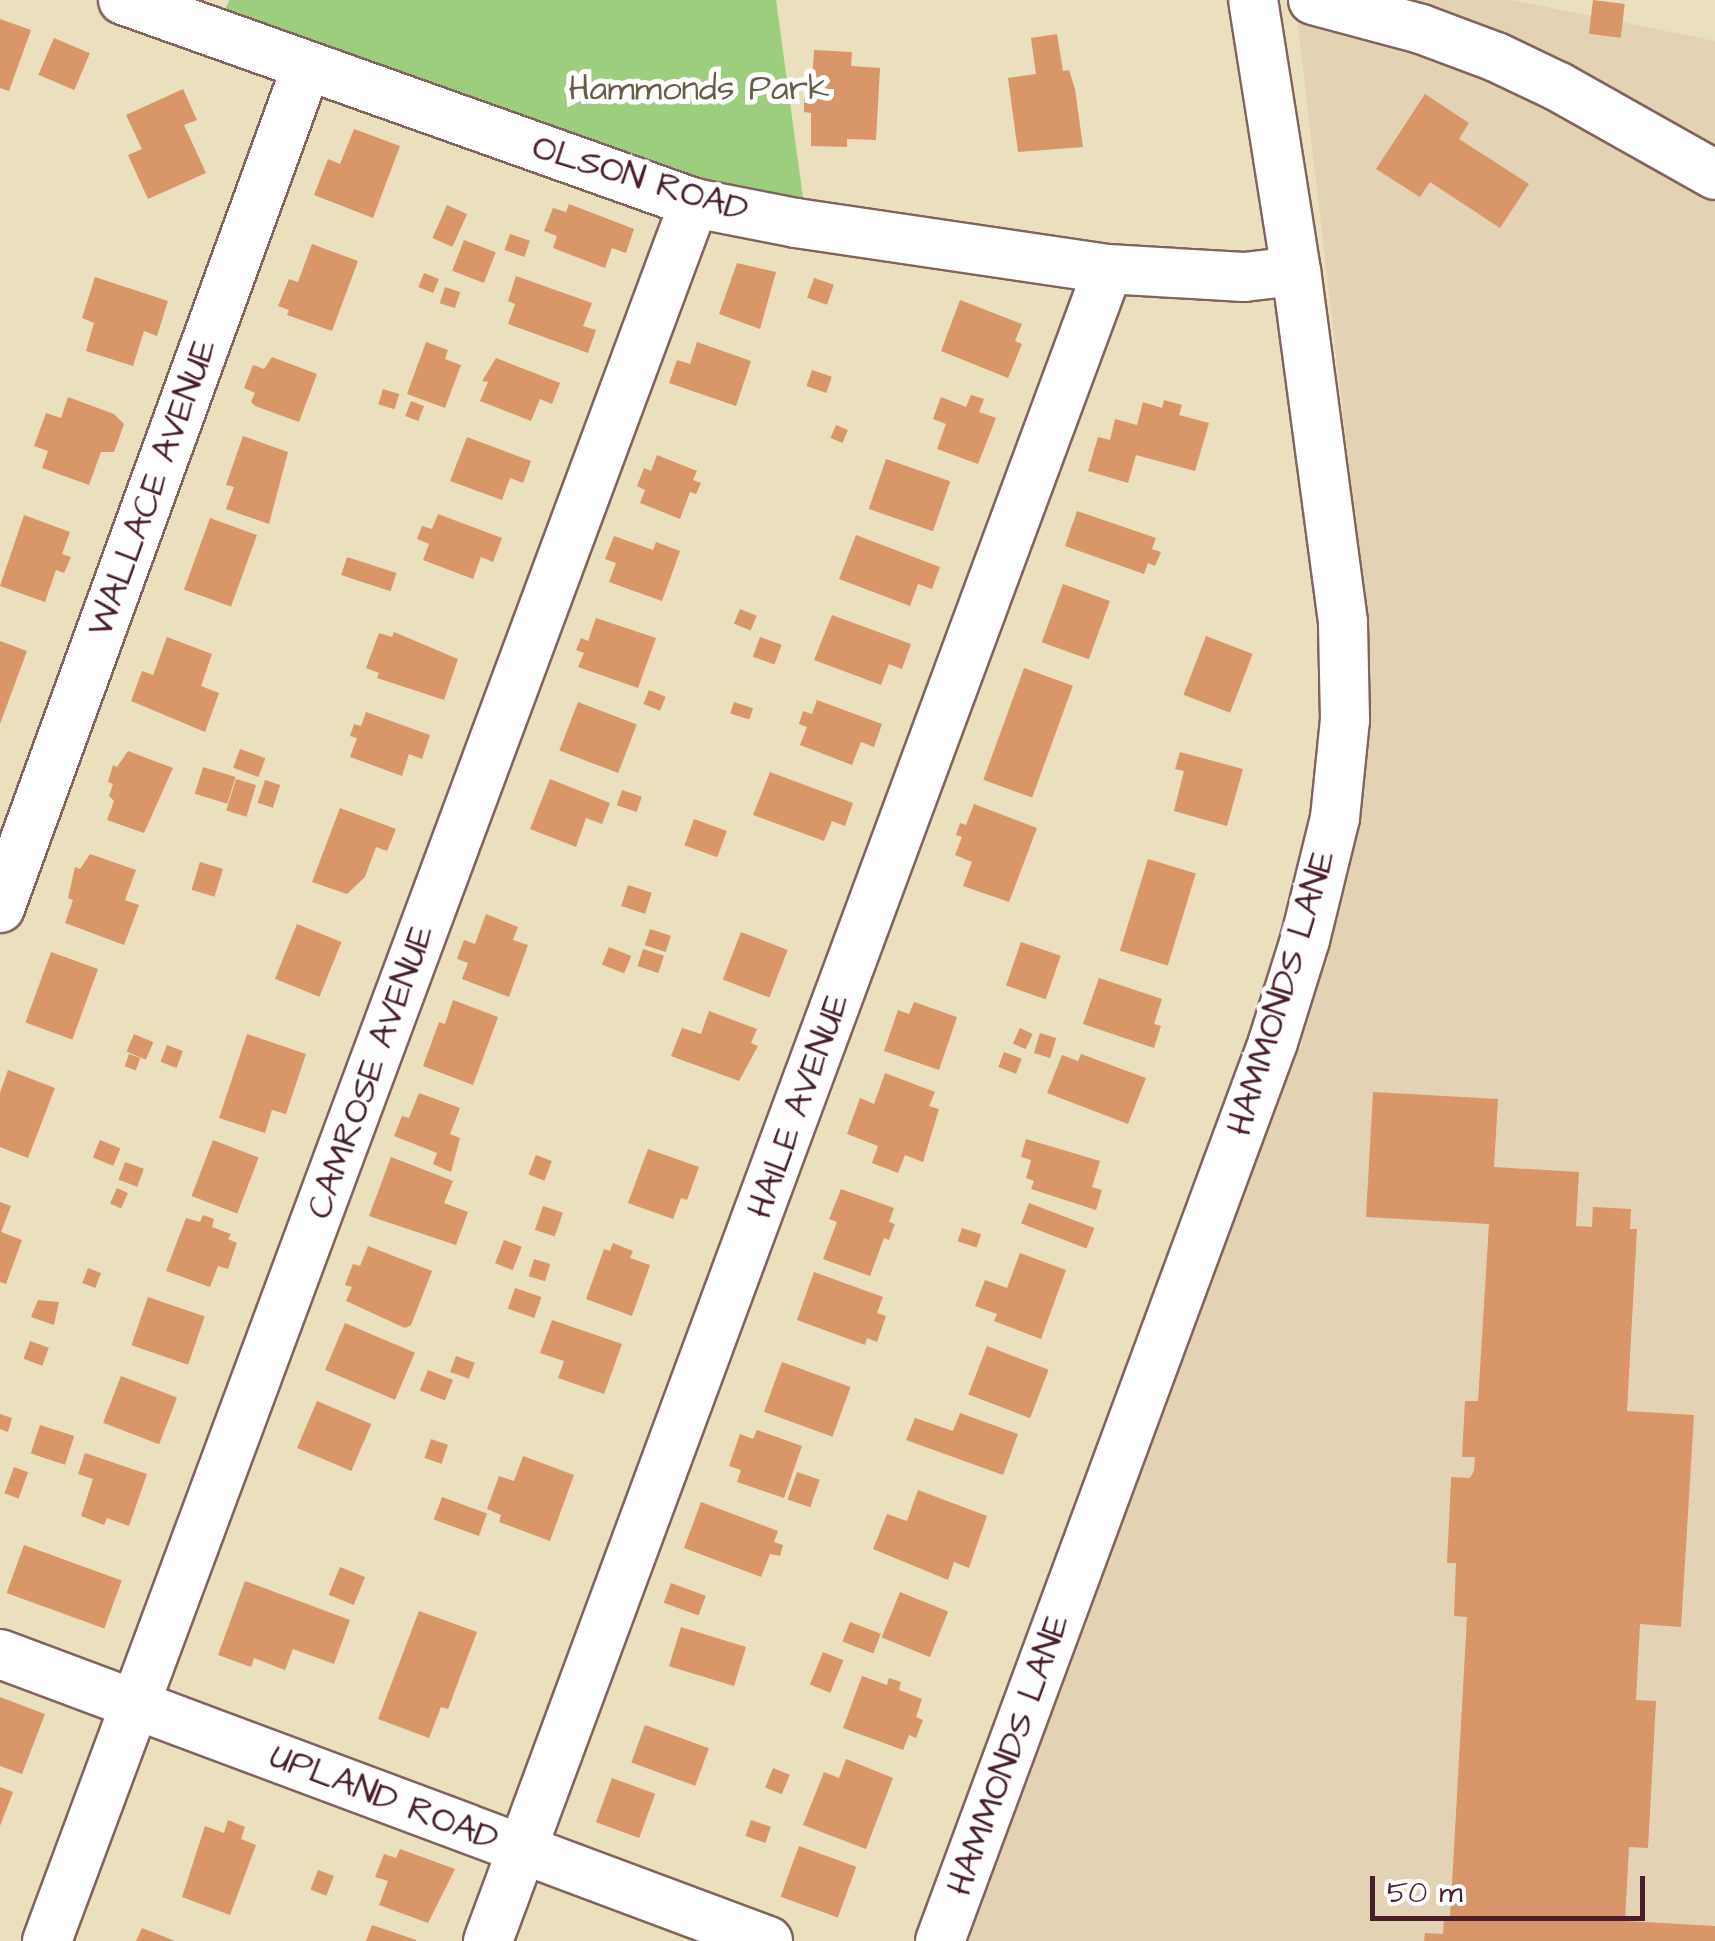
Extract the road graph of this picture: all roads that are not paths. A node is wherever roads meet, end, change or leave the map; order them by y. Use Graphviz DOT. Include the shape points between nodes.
graph roads {
  1 [pos="123,0"];
  2 [pos="1252,0"];
  3 [pos="1312,0"];
  4 [pos="306,68"];
  5 [pos="1715,176"];
  6 [pos="694,203"];
  7 [pos="1108,270"];
  8 [pos="1296,270"];
  9 [pos="0,908"];
  10 [pos="0,1654"];
  11 [pos="136,1702"];
  12 [pos="523,1852"];
  13 [pos="47,1941"];
  14 [pos="488,1941"];
  15 [pos="768,1941"];
  16 [pos="940,1941"];
  1 -- 4 [label="street, OLSON ROAD"];
  2 -- 8 [label="street, HAMMONDS LANE"];
  3 -- 5 [label="street" via="1496,57"];
  4 -- 6 [label="street, OLSON ROAD"];
  4 -- 9 [label="street, WALLACE AVENUE"];
  6 -- 7 [label="street, OLSON ROAD"];
  6 -- 11 [label="street, CAMROSE AVENUE"];
  7 -- 8 [label="street, OLSON ROAD" via="1244,277"];
  7 -- 12 [label="street, HAILE AVENUE"];
  8 -- 16 [label="street, HAMMONDS LANE" via="1343,622 1345,720 1334,818 1273,1042"];
  10 -- 11 [label="street, UPLAND ROAD"];
  11 -- 12 [label="street, UPLAND ROAD"];
  11 -- 13 [label="street, CAMROSE AVENUE"];
  12 -- 14 [label="street, HAILE AVENUE"];
  12 -- 15 [label="street, UPLAND ROAD"];
}
